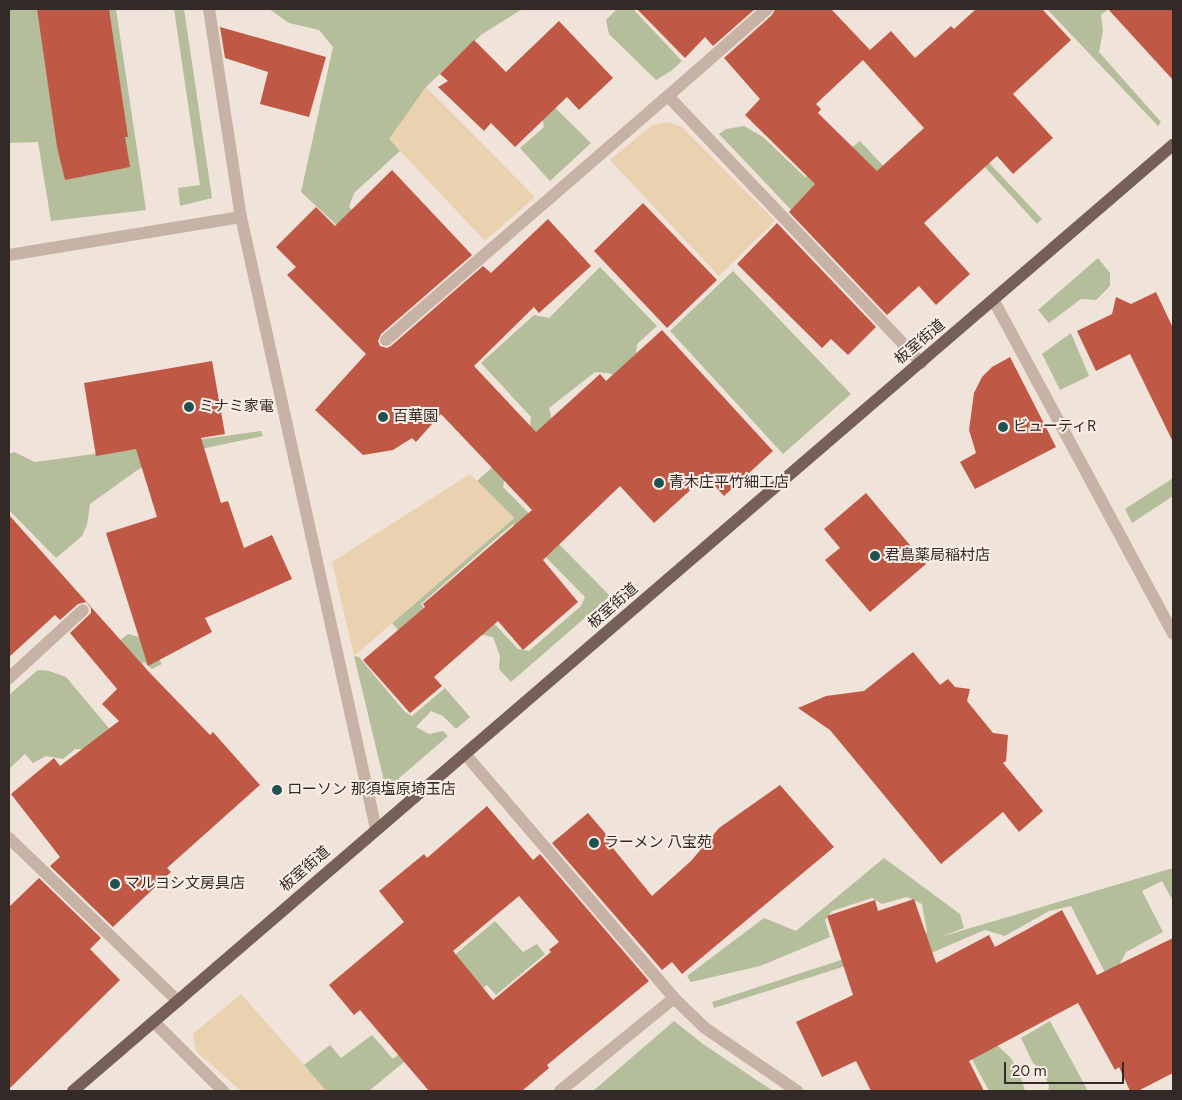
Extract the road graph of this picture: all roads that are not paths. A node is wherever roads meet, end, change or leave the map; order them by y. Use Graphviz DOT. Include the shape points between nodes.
graph roads {
  1 [pos="209,9"];
  2 [pos="767,9"];
  3 [pos="668,96"];
  4 [pos="1173,145"];
  5 [pos="241,218"];
  6 [pos="9,255"];
  7 [pos="994,301"];
  8 [pos="386,340"];
  9 [pos="921,363"];
  10 [pos="83,610"];
  11 [pos="1173,634"];
  12 [pos="9,678"];
  13 [pos="464,754"];
  14 [pos="376,829"];
  15 [pos="9,838"];
  16 [pos="674,998"];
  17 [pos="178,1001"];
  18 [pos="154,1022"];
  19 [pos="74,1091"];
  20 [pos="223,1091"];
  21 [pos="560,1091"];
  22 [pos="797,1091"];
  1 -- 5 [label="street"];
  2 -- 3 [label="street"];
  3 -- 8 [label="street"];
  3 -- 9 [label="street"];
  4 -- 7 [label="main road, 板室街道"];
  5 -- 6 [label="street"];
  5 -- 14 [label="street"];
  7 -- 9 [label="main road, 板室街道"];
  7 -- 11 [label="street"];
  9 -- 13 [label="main road, 板室街道"];
  10 -- 12 [label="street"];
  13 -- 14 [label="main road, 板室街道"];
  13 -- 16 [label="street"];
  14 -- 17 [label="main road, 板室街道"];
  15 -- 17 [label="street"];
  16 -- 21 [label="street"];
  16 -- 22 [label="street" via="705,1028"];
  17 -- 18 [label="main road, 板室街道"];
  18 -- 19 [label="main road, 板室街道"];
  18 -- 20 [label="street"];
}
